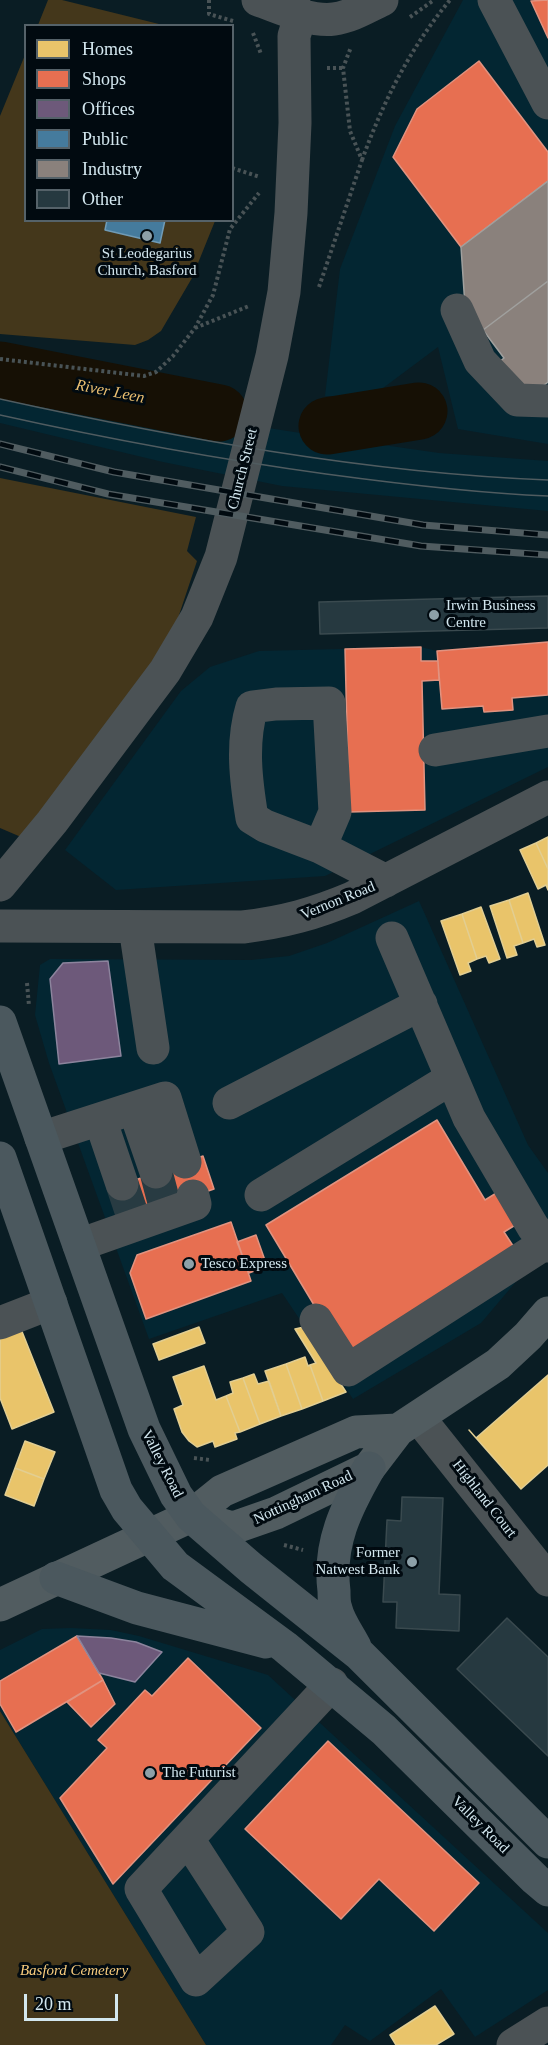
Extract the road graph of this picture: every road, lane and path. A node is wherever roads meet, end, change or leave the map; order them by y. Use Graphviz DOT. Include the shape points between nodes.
graph roads {
  1 [pos="209,0"];
  2 [pos="382,0"];
  3 [pos="450,0"];
  4 [pos="494,0"];
  5 [pos="256,11"];
  6 [pos="301,14"];
  7 [pos="261,55"];
  8 [pos="343,68"];
  9 [pos="548,103"];
  10 [pos="362,160"];
  11 [pos="234,169"];
  12 [pos="270,180"];
  13 [pos="263,188"];
  14 [pos="284,292"];
  15 [pos="317,294"];
  16 [pos="457,310"];
  17 [pos="195,328"];
  18 [pos="0,360"];
  19 [pos="548,401"];
  20 [pos="548,730"];
  21 [pos="435,750"];
  22 [pos="548,797"];
  23 [pos="320,848"];
  24 [pos="6,869"];
  25 [pos="386,881"];
  26 [pos="0,926"];
  27 [pos="135,927"];
  28 [pos="392,938"];
  29 [pos="421,1004"];
  30 [pos="0,1022"];
  31 [pos="153,1048"];
  32 [pos="452,1078"];
  33 [pos="230,1103"];
  34 [pos="100,1119"];
  35 [pos="41,1138"];
  36 [pos="0,1158"];
  37 [pos="170,1167"];
  38 [pos="122,1184"];
  39 [pos="261,1195"];
  40 [pos="175,1205"];
  41 [pos="547,1244"];
  42 [pos="79,1245"];
  43 [pos="51,1303"];
  44 [pos="548,1312"];
  45 [pos="316,1320"];
  46 [pos="0,1323"];
  47 [pos="409,1424"];
  48 [pos="369,1468"];
  49 [pos="191,1516"];
  50 [pos="149,1534"];
  51 [pos="282,1545"];
  52 [pos="311,1552"];
  53 [pos="56,1578"];
  54 [pos="548,1580"];
  55 [pos="0,1605"];
  56 [pos="285,1647"];
  57 [pos="359,1654"];
  58 [pos="332,1684"];
  59 [pos="188,1839"];
  60 [pos="548,1842"];
  61 [pos="548,1890"];
  62 [pos="548,2023"];
  63 [pos="513,2045"];
  1 -- 5 [label="path" via="209,14"];
  2 -- 6 [label="street" via="335,19"];
  3 -- 10 [label="path" via="405,63 379,114"];
  4 -- 9 [label="street"];
  5 -- 6 [label="street"];
  5 -- 7 [label="path"];
  6 -- 14 [label="street, Church Street" via="294,36 295,123"];
  8 -- 10 [label="path" via="350,131"];
  10 -- 15 [label="path"];
  11 -- 12 [label="path"];
  13 -- 17 [label="path" via="230,229 213,295"];
  14 -- 17 [label="path"];
  14 -- 24 [label="street, Church Street" via="272,356 221,557 197,617 165,671 52,822"];
  16 -- 19 [label="street" via="480,361 517,400"];
  17 -- 18 [label="path" via="156,372 144,376"];
  20 -- 21 [label="street"];
  22 -- 25 [label="street, Vernon Road"];
  23 -- 25 [label="street"];
  25 -- 27 [label="street, Vernon Road" via="321,911 280,922 243,927"];
  26 -- 27 [label="street, Vernon Road"];
  27 -- 31 [label="street"];
  28 -- 29 [label="street"];
  29 -- 32 [label="street"];
  29 -- 33 [label="street"];
  30 -- 35 [label="highway, Valley Road"];
  32 -- 39 [label="street"];
  32 -- 41 [label="street" via="470,1118 533,1227"];
  34 -- 35 [label="street"];
  34 -- 37 [label="street" via="165,1098"];
  34 -- 38 [label="street"];
  35 -- 42 [label="highway, Valley Road"];
  36 -- 43 [label="highway, Valley Road"];
  40 -- 42 [label="street"];
  41 -- 45 [label="street" via="348,1370"];
  42 -- 49 [label="highway, Valley Road" via="144,1429 176,1495"];
  43 -- 46 [label="street"];
  43 -- 50 [label="highway, Valley Road" via="116,1490"];
  44 -- 47 [label="main road, Nottingham Road" via="498,1364"];
  47 -- 48 [label="main road, Nottingham Road"];
  47 -- 49 [label="main road" via="356,1432 222,1491"];
  47 -- 54 [label="street, Highland Court"];
  48 -- 49 [label="main road, Nottingham Road" via="276,1513 232,1528"];
  48 -- 57 [label="highway" via="342,1518 332,1576 336,1610"];
  49 -- 50 [label="main road"];
  49 -- 57 [label="highway, Valley Road"];
  50 -- 53 [label="main road"];
  50 -- 56 [label="highway, Valley Road" via="175,1566"];
  51 -- 52 [label="path"];
  53 -- 55 [label="main road"];
  53 -- 56 [label="highway" via="137,1608"];
  56 -- 58 [label="highway, Valley Road"];
  57 -- 60 [label="highway, Valley Road"];
  58 -- 59 [label="street"];
  58 -- 61 [label="highway, Valley Road"];
  59 -- 59 [label="street" via="141,1889 196,1980 248,1932"];
  62 -- 63 [label="street"];
}
